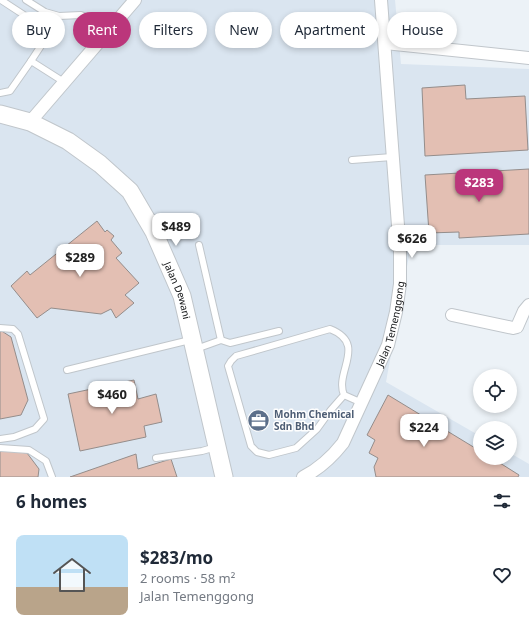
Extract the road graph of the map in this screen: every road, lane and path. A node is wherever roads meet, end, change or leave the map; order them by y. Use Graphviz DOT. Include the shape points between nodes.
graph roads {
  1 [pos="1,0"];
  2 [pos="26,0"];
  3 [pos="135,0"];
  4 [pos="381,0"];
  5 [pos="125,12"];
  6 [pos="73,15"];
  7 [pos="385,44"];
  8 [pos="94,48"];
  9 [pos="529,58"];
  10 [pos="31,61"];
  11 [pos="64,82"];
  12 [pos="0,93"];
  13 [pos="0,114"];
  14 [pos="30,122"];
  15 [pos="392,157"];
  16 [pos="352,160"];
  17 [pos="199,245"];
  18 [pos="529,305"];
  19 [pos="452,315"];
  20 [pos="0,328"];
  21 [pos="279,331"];
  22 [pos="221,340"];
  23 [pos="193,345"];
  24 [pos="67,370"];
  25 [pos="344,395"];
  26 [pos="362,403"];
  27 [pos="0,439"];
  28 [pos="217,446"];
  29 [pos="0,448"];
  30 [pos="156,458"];
  31 [pos="52,477"];
  32 [pos="224,477"];
  33 [pos="303,477"];
  1 -- 10 [label="lane" via="50,32"];
  2 -- 6 [label="lane" via="45,12 59,16"];
  3 -- 5 [label="street"];
  4 -- 7 [label="street, Jalan Temenggong"];
  7 -- 9 [label="street"];
  7 -- 15 [label="street, Jalan Temenggong"];
  8 -- 11 [label="street"];
  10 -- 11 [label="lane"];
  10 -- 12 [label="lane" via="10,91"];
  11 -- 14 [label="street"];
  13 -- 14 [label="street, Jalan Dewani"];
  14 -- 23 [label="street, Jalan Dewani" via="68,141 100,164 130,191 154,232 182,296"];
  15 -- 16 [label="lane"];
  15 -- 26 [label="street, Jalan Temenggong" via="400,252 400,284 388,345"];
  17 -- 22 [label="lane"];
  18 -- 19 [label="street" via="517,326 513,328"];
  20 -- 27 [label="lane" via="14,329 18,334 44,419 35,429"];
  21 -- 22 [label="lane" via="230,343"];
  22 -- 23 [label="lane"];
  23 -- 24 [label="lane"];
  23 -- 28 [label="street, Jalan Dewani"];
  25 -- 25 [label="lane" via="317,429 296,448 269,455 257,452 251,446 228,366 236,356 330,328 341,335 347,343 349,353 341,388"];
  25 -- 26 [label="lane"];
  26 -- 33 [label="street, Jalan Temenggong" via="343,444 313,472"];
  28 -- 30 [label="lane" via="202,451"];
  28 -- 32 [label="street, Jalan Dewani"];
  29 -- 31 [label="lane" via="29,450 46,461"];
}
